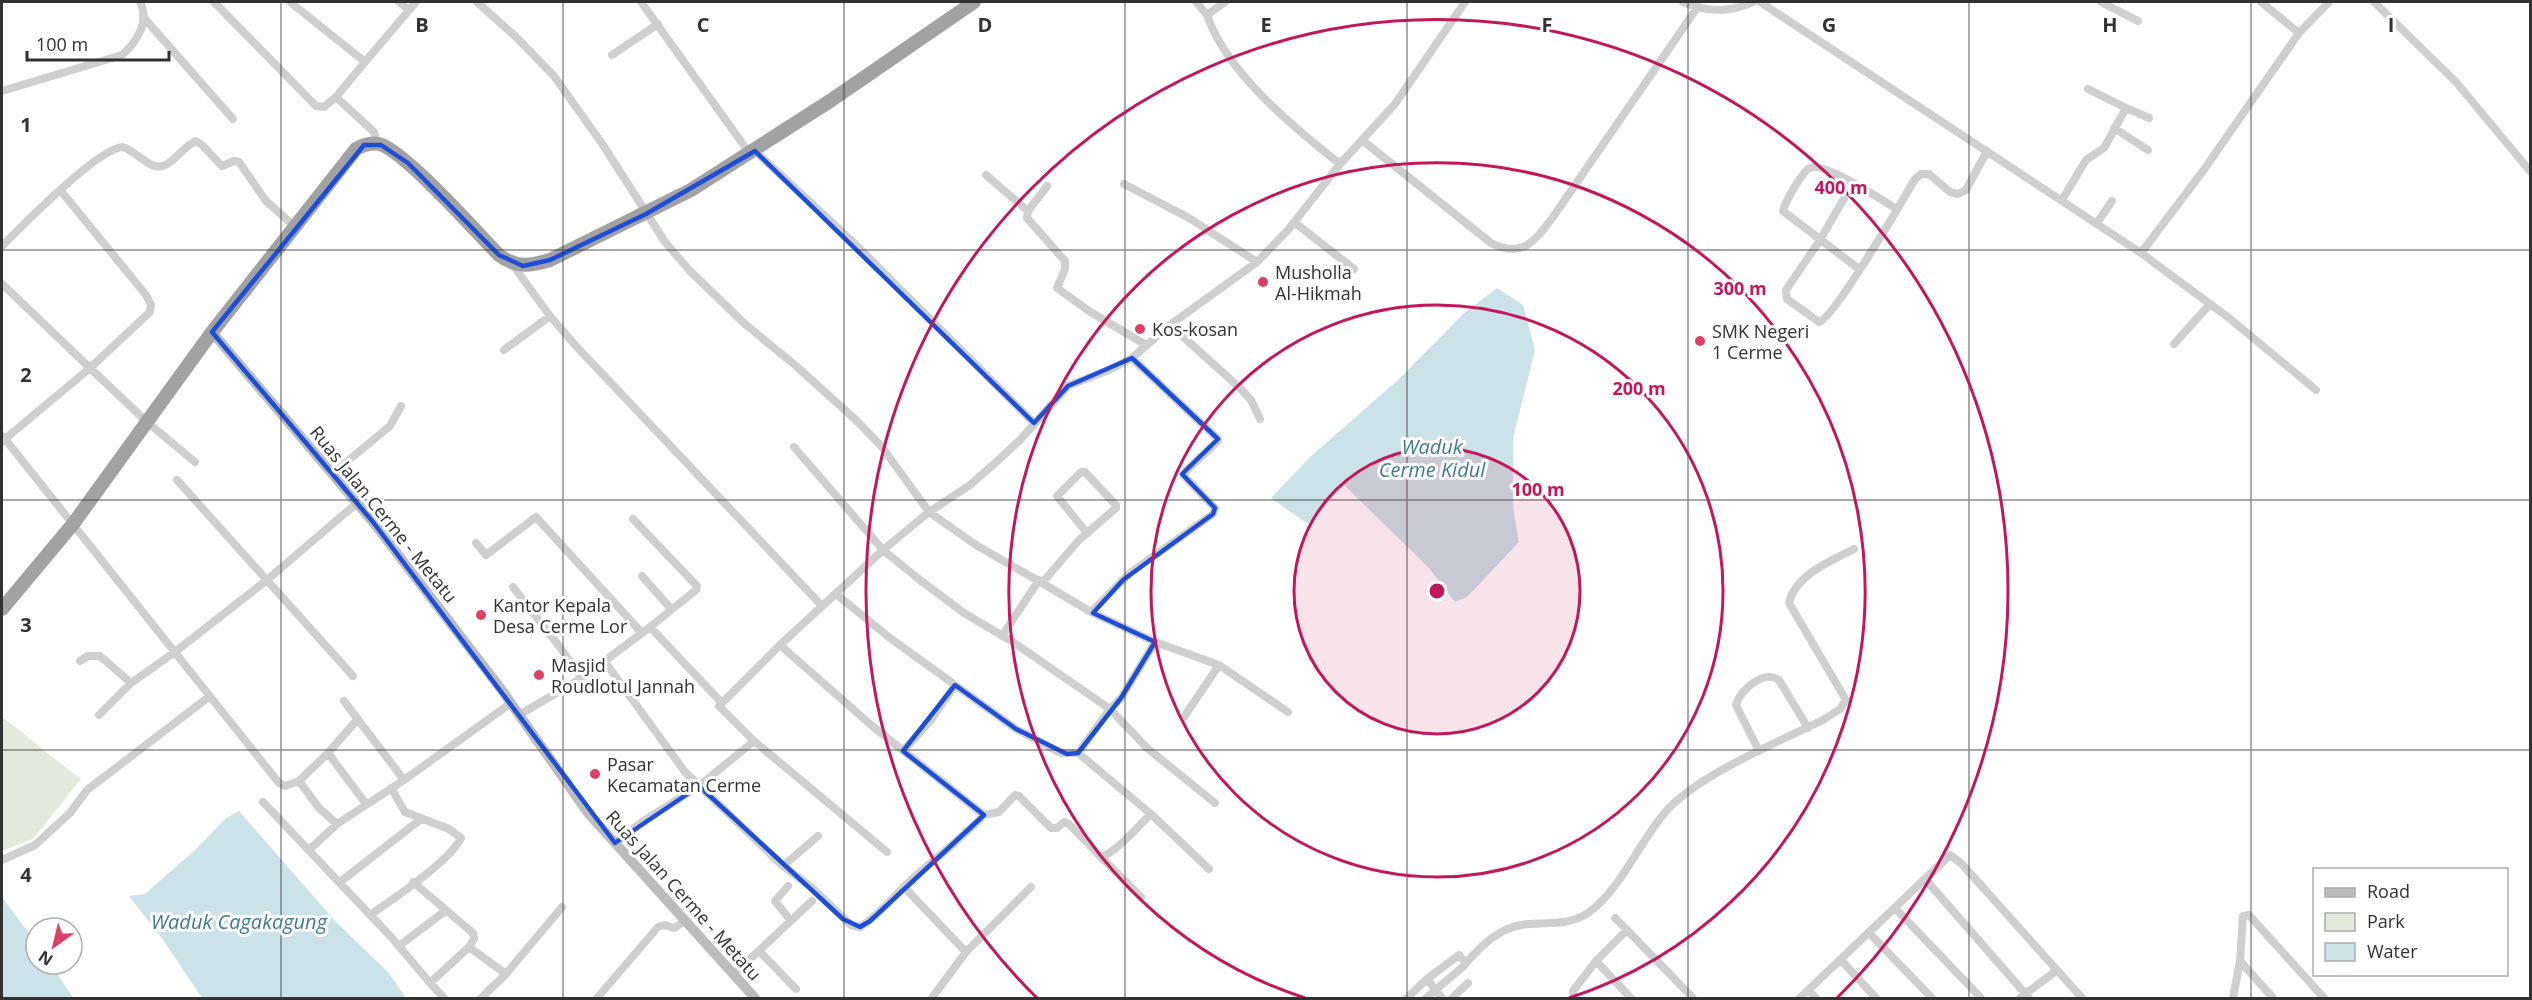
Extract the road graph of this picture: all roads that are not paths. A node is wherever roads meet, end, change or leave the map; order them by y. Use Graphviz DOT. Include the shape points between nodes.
graph roads {
  1 [pos="140,2"];
  2 [pos="214,2"];
  3 [pos="290,2"];
  4 [pos="399,2"];
  5 [pos="416,2"];
  6 [pos="477,2"];
  7 [pos="641,2"];
  8 [pos="974,2"];
  9 [pos="1196,2"];
  10 [pos="1225,2"];
  11 [pos="1465,2"];
  12 [pos="1683,2"];
  13 [pos="1753,2"];
  14 [pos="1760,2"];
  15 [pos="2101,2"];
  16 [pos="2261,2"];
  17 [pos="2329,2"];
  18 [pos="2374,2"];
  19 [pos="2114,5"];
  20 [pos="1697,8"];
  21 [pos="409,10"];
  22 [pos="1207,15"];
  23 [pos="145,18"];
  24 [pos="2138,21"];
  25 [pos="658,24"];
  26 [pos="2300,33"];
  27 [pos="612,55"];
  28 [pos="365,62"];
  29 [pos="2088,90"];
  30 [pos="2,91"];
  31 [pos="336,97"];
  32 [pos="2126,108"];
  33 [pos="2149,118"];
  34 [pos="233,119"];
  35 [pos="2114,128"];
  36 [pos="1362,140"];
  37 [pos="377,143"];
  38 [pos="2148,150"];
  39 [pos="1987,151"];
  40 [pos="753,152"];
  41 [pos="1340,164"];
  42 [pos="2530,171"];
  43 [pos="986,175"];
  44 [pos="1853,183"];
  45 [pos="1124,184"];
  46 [pos="1047,186"];
  47 [pos="61,191"];
  48 [pos="2062,200"];
  49 [pos="2112,201"];
  50 [pos="1897,210"];
  51 [pos="1028,211"];
  52 [pos="646,214"];
  53 [pos="1294,222"];
  54 [pos="2097,223"];
  55 [pos="294,226"];
  56 [pos="1820,240"];
  57 [pos="2,246"];
  58 [pos="2141,253"];
  59 [pos="1257,262"];
  60 [pos="512,264"];
  61 [pos="1354,269"];
  62 [pos="1860,269"];
  63 [pos="2,284"];
  64 [pos="2210,304"];
  65 [pos="550,316"];
  66 [pos="1170,325"];
  67 [pos="212,332"];
  68 [pos="2174,344"];
  69 [pos="1146,345"];
  70 [pos="504,350"];
  71 [pos="1132,358"];
  72 [pos="90,368"];
  73 [pos="2316,390"];
  74 [pos="401,406"];
  75 [pos="1260,419"];
  76 [pos="147,422"];
  77 [pos="1034,423"];
  78 [pos="3,439"];
  79 [pos="794,447"];
  80 [pos="195,462"];
  81 [pos="332,474"];
  82 [pos="177,480"];
  83 [pos="357,503"];
  84 [pos="929,512"];
  85 [pos="633,519"];
  86 [pos="73,525"];
  87 [pos="1087,533"];
  88 [pos="476,543"];
  89 [pos="1854,549"];
  90 [pos="884,550"];
  91 [pos="642,576"];
  92 [pos="267,580"];
  93 [pos="1041,581"];
  94 [pos="513,587"];
  95 [pos="836,594"];
  96 [pos="822,606"];
  97 [pos="2,608"];
  98 [pos="671,609"];
  99 [pos="1091,612"];
  100 [pos="650,627"];
  101 [pos="642,633"];
  102 [pos="1002,636"];
  103 [pos="1155,642"];
  104 [pos="780,645"];
  105 [pos="175,652"];
  106 [pos="80,662"];
  107 [pos="605,662"];
  108 [pos="1219,665"];
  109 [pos="353,676"];
  110 [pos="582,678"];
  111 [pos="131,683"];
  112 [pos="955,685"];
  113 [pos="210,696"];
  114 [pos="344,701"];
  115 [pos="511,703"];
  116 [pos="722,703"];
  117 [pos="1110,709"];
  118 [pos="1288,712"];
  119 [pos="99,715"];
  120 [pos="519,715"];
  121 [pos="1184,717"];
  122 [pos="357,720"];
  123 [pos="1808,728"];
  124 [pos="753,741"];
  125 [pos="903,751"];
  126 [pos="1759,751"];
  127 [pos="328,753"];
  128 [pos="1078,753"];
  129 [pos="404,780"];
  130 [pos="299,781"];
  131 [pos="699,786"];
  132 [pos="391,788"];
  133 [pos="263,802"];
  134 [pos="1215,803"];
  135 [pos="366,804"];
  136 [pos="1151,814"];
  137 [pos="984,816"];
  138 [pos="421,819"];
  139 [pos="337,824"];
  140 [pos="818,836"];
  141 [pos="615,843"];
  142 [pos="309,850"];
  143 [pos="887,852"];
  144 [pos="1101,857"];
  145 [pos="2,860"];
  146 [pos="783,866"];
  147 [pos="1209,869"];
  148 [pos="1926,880"];
  149 [pos="340,882"];
  150 [pos="413,882"];
  151 [pos="788,886"];
  152 [pos="904,887"];
  153 [pos="1031,887"];
  154 [pos="1141,897"];
  155 [pos="812,901"];
  156 [pos="562,907"];
  157 [pos="1895,908"];
  158 [pos="445,911"];
  159 [pos="370,915"];
  160 [pos="1615,918"];
  161 [pos="685,921"];
  162 [pos="791,921"];
  163 [pos="1627,930"];
  164 [pos="1869,933"];
  165 [pos="399,946"];
  166 [pos="469,947"];
  167 [pos="759,951"];
  168 [pos="966,952"];
  169 [pos="1840,960"];
  170 [pos="1596,961"];
  171 [pos="2240,961"];
  172 [pos="1466,963"];
  173 [pos="2056,971"];
  174 [pos="506,974"];
  175 [pos="733,975"];
  176 [pos="1427,979"];
  177 [pos="430,983"];
  178 [pos="1468,983"];
  179 [pos="796,989"];
  180 [pos="1436,989"];
  181 [pos="1808,990"];
  182 [pos="2025,997"];
  183 [pos="597,998"];
  184 [pos="444,999"];
  185 [pos="481,999"];
  186 [pos="755,999"];
  187 [pos="932,999"];
  188 [pos="1407,999"];
  189 [pos="1426,999"];
  190 [pos="1442,999"];
  191 [pos="1452,999"];
  192 [pos="1574,999"];
  193 [pos="1631,999"];
  194 [pos="1693,999"];
  195 [pos="1800,999"];
  196 [pos="1816,999"];
  197 [pos="1876,999"];
  198 [pos="1932,999"];
  199 [pos="1981,999"];
  200 [pos="2082,999"];
  201 [pos="2233,999"];
  202 [pos="2273,999"];
  203 [pos="2324,999"];
  1 -- 23 [label="street"];
  2 -- 31 [label="street" via="316,106 324,107"];
  3 -- 28 [label="street"];
  4 -- 21 [label="street"];
  5 -- 21 [label="street"];
  6 -- 52 [label="street" via="554,76"];
  7 -- 25 [label="street"];
  8 -- 40 [label="highway"];
  9 -- 22 [label="street"];
  10 -- 22 [label="street"];
  11 -- 36 [label="street" via="1395,104"];
  12 -- 20 [label="street"];
  13 -- 20 [label="street" via="1719,11"];
  14 -- 39 [label="street"];
  15 -- 19 [label="street"];
  16 -- 26 [label="street"];
  17 -- 26 [label="street"];
  18 -- 42 [label="street" via="2456,82"];
  19 -- 24 [label="street"];
  20 -- 36 [label="street" via="1553,218 1527,246 1511,250 1491,243"];
  21 -- 28 [label="street"];
  22 -- 41 [label="street" via="1210,26 1245,77 1293,126"];
  23 -- 30 [label="street" via="132,46 122,55"];
  23 -- 34 [label="street"];
  25 -- 27 [label="street"];
  25 -- 40 [label="street"];
  26 -- 58 [label="street"];
  28 -- 31 [label="street"];
  29 -- 32 [label="street"];
  31 -- 37 [label="street" via="374,132"];
  32 -- 33 [label="street"];
  32 -- 35 [label="street"];
  35 -- 38 [label="street"];
  35 -- 48 [label="street" via="2104,148 2086,160"];
  36 -- 41 [label="street"];
  37 -- 55 [label="highway" via="356,149"];
  37 -- 60 [label="highway" via="408,163"];
  39 -- 48 [label="street"];
  39 -- 50 [label="street" via="1966,190 1950,192 1929,174 1921,174"];
  40 -- 52 [label="highway"];
  40 -- 77 [label="street" via="854,243"];
  41 -- 53 [label="street"];
  43 -- 51 [label="street"];
  44 -- 50 [label="street"];
  44 -- 56 [label="street"];
  44 -- 56 [label="street" via="1832,172 1810,168 1784,207 1786,214"];
  45 -- 59 [label="street" via="1189,218"];
  46 -- 51 [label="street"];
  47 -- 55 [label="street" via="100,157 117,148 130,150 160,167 196,141 222,166 239,162 266,201"];
  47 -- 57 [label="street"];
  47 -- 72 [label="street" via="151,305 146,317"];
  48 -- 54 [label="street"];
  49 -- 54 [label="street"];
  50 -- 62 [label="street"];
  51 -- 69 [label="street" via="1029,221 1065,261 1059,290"];
  52 -- 60 [label="highway" via="550,260 533,265"];
  52 -- 84 [label="street" via="690,271 882,447"];
  53 -- 59 [label="street"];
  53 -- 61 [label="street"];
  54 -- 58 [label="street"];
  55 -- 67 [label="highway"];
  56 -- 62 [label="street"];
  56 -- 62 [label="street" via="1786,290 1787,299 1803,311 1823,321"];
  58 -- 64 [label="street"];
  59 -- 66 [label="street"];
  60 -- 65 [label="street"];
  63 -- 72 [label="street"];
  64 -- 68 [label="street"];
  64 -- 73 [label="street"];
  65 -- 70 [label="street"];
  65 -- 96 [label="street"];
  66 -- 69 [label="street"];
  66 -- 75 [label="street" via="1241,389"];
  67 -- 76 [label="highway"];
  67 -- 81 [label="main road, Ruas Jalan Cerme - Metatu"];
  69 -- 71 [label="street"];
  71 -- 77 [label="street" via="1068,386"];
  71 -- 99 [label="street" via="1218,438 1184,476 1215,508 1214,514 1123,579"];
  72 -- 76 [label="street"];
  72 -- 78 [label="street"];
  74 -- 81 [label="street" via="390,426"];
  76 -- 80 [label="street"];
  76 -- 86 [label="highway"];
  77 -- 84 [label="street" via="970,485"];
  78 -- 86 [label="street"];
  79 -- 90 [label="street"];
  81 -- 83 [label="main road, Ruas Jalan Cerme - Metatu"];
  82 -- 92 [label="street"];
  83 -- 92 [label="street"];
  83 -- 115 [label="main road, Ruas Jalan Cerme - Metatu"];
  84 -- 90 [label="street"];
  84 -- 93 [label="street"];
  85 -- 98 [label="street" via="697,586"];
  86 -- 97 [label="highway"];
  86 -- 105 [label="street"];
  87 -- 87 [label="street" via="1116,504 1081,472 1057,496"];
  87 -- 93 [label="street"];
  88 -- 101 [label="street" via="486,555 536,517"];
  89 -- 123 [label="street" via="1819,568 1790,598 1792,609 1846,700 1840,709"];
  90 -- 95 [label="street"];
  90 -- 102 [label="street" via="942,597"];
  91 -- 98 [label="street"];
  92 -- 105 [label="street"];
  92 -- 109 [label="street"];
  93 -- 99 [label="street"];
  93 -- 102 [label="street"];
  94 -- 110 [label="street"];
  95 -- 96 [label="street"];
  95 -- 112 [label="street"];
  96 -- 104 [label="street"];
  98 -- 100 [label="street"];
  99 -- 103 [label="street"];
  100 -- 101 [label="street"];
  100 -- 116 [label="street"];
  101 -- 107 [label="street"];
  102 -- 117 [label="street"];
  103 -- 108 [label="street"];
  103 -- 117 [label="street"];
  104 -- 116 [label="street"];
  104 -- 125 [label="street"];
  105 -- 111 [label="street"];
  105 -- 113 [label="street"];
  106 -- 111 [label="street" via="88,656 100,656"];
  107 -- 110 [label="street"];
  107 -- 131 [label="street" via="684,772"];
  108 -- 118 [label="street"];
  108 -- 121 [label="street"];
  110 -- 120 [label="street"];
  111 -- 119 [label="street"];
  112 -- 125 [label="street"];
  112 -- 128 [label="street" via="1016,729 1061,753"];
  113 -- 130 [label="street" via="279,783 285,786"];
  113 -- 145 [label="street" via="87,790 44,839"];
  114 -- 122 [label="street"];
  115 -- 120 [label="main road, Ruas Jalan Cerme - Metatu"];
  115 -- 129 [label="street"];
  116 -- 124 [label="street" via="719,706"];
  117 -- 128 [label="street"];
  117 -- 134 [label="street" via="1147,748"];
  120 -- 141 [label="main road, Ruas Jalan Cerme - Metatu" via="588,813"];
  122 -- 127 [label="street"];
  122 -- 129 [label="street"];
  123 -- 126 [label="street"];
  123 -- 126 [label="street" via="1779,680 1766,676 1745,689 1736,705"];
  124 -- 131 [label="street"];
  124 -- 143 [label="street"];
  125 -- 137 [label="street"];
  126 -- 172 [label="street" via="1689,790 1671,806 1611,889 1586,914 1558,924 1524,924 1505,930"];
  127 -- 130 [label="street"];
  127 -- 135 [label="street"];
  128 -- 136 [label="street"];
  129 -- 132 [label="street"];
  130 -- 139 [label="street"];
  131 -- 141 [label="street"];
  131 -- 146 [label="street"];
  132 -- 135 [label="street"];
  132 -- 138 [label="street" via="402,809"];
  133 -- 142 [label="street"];
  135 -- 139 [label="street"];
  136 -- 144 [label="street"];
  136 -- 147 [label="street"];
  137 -- 144 [label="street" via="999,812 1015,795 1019,796 1051,828 1064,822 1069,824"];
  137 -- 152 [label="street"];
  138 -- 149 [label="street"];
  138 -- 150 [label="street" via="461,838 442,860"];
  139 -- 142 [label="street"];
  140 -- 146 [label="street"];
  141 -- 161 [label="main road, Ruas Jalan Cerme - Metatu"];
  142 -- 149 [label="street"];
  144 -- 154 [label="street"];
  146 -- 152 [label="street" via="852,925 860,927"];
  148 -- 157 [label="street"];
  148 -- 173 [label="street" via="1953,856"];
  148 -- 182 [label="street"];
  149 -- 159 [label="street"];
  150 -- 158 [label="street"];
  150 -- 159 [label="street"];
  151 -- 162 [label="street" via="775,901"];
  152 -- 168 [label="street"];
  153 -- 168 [label="street"];
  155 -- 162 [label="street"];
  156 -- 174 [label="street"];
  157 -- 164 [label="street"];
  157 -- 199 [label="street"];
  158 -- 165 [label="street"];
  158 -- 166 [label="street" via="473,933"];
  159 -- 165 [label="street"];
  160 -- 163 [label="street"];
  161 -- 175 [label="main road, Ruas Jalan Cerme - Metatu"];
  161 -- 183 [label="street" via="674,928 658,927"];
  162 -- 167 [label="street"];
  163 -- 170 [label="street"];
  163 -- 194 [label="street"];
  164 -- 169 [label="street"];
  164 -- 198 [label="street"];
  165 -- 177 [label="street"];
  166 -- 174 [label="street"];
  166 -- 177 [label="street"];
  167 -- 175 [label="street"];
  167 -- 179 [label="street"];
  168 -- 187 [label="street"];
  169 -- 181 [label="street"];
  169 -- 197 [label="street"];
  170 -- 192 [label="street" via="1573,991"];
  170 -- 193 [label="street"];
  171 -- 201 [label="street"];
  171 -- 202 [label="street"];
  171 -- 203 [label="street" via="2243,916 2249,915"];
  172 -- 176 [label="street" via="1457,956"];
  172 -- 180 [label="street"];
  173 -- 182 [label="street"];
  173 -- 200 [label="street"];
  174 -- 185 [label="street"];
  175 -- 186 [label="main road, Ruas Jalan Cerme - Metatu"];
  176 -- 180 [label="street"];
  176 -- 188 [label="street"];
  177 -- 184 [label="street"];
  178 -- 191 [label="street"];
  180 -- 189 [label="street"];
  180 -- 190 [label="street"];
  181 -- 195 [label="street"];
  181 -- 196 [label="street"];
}
